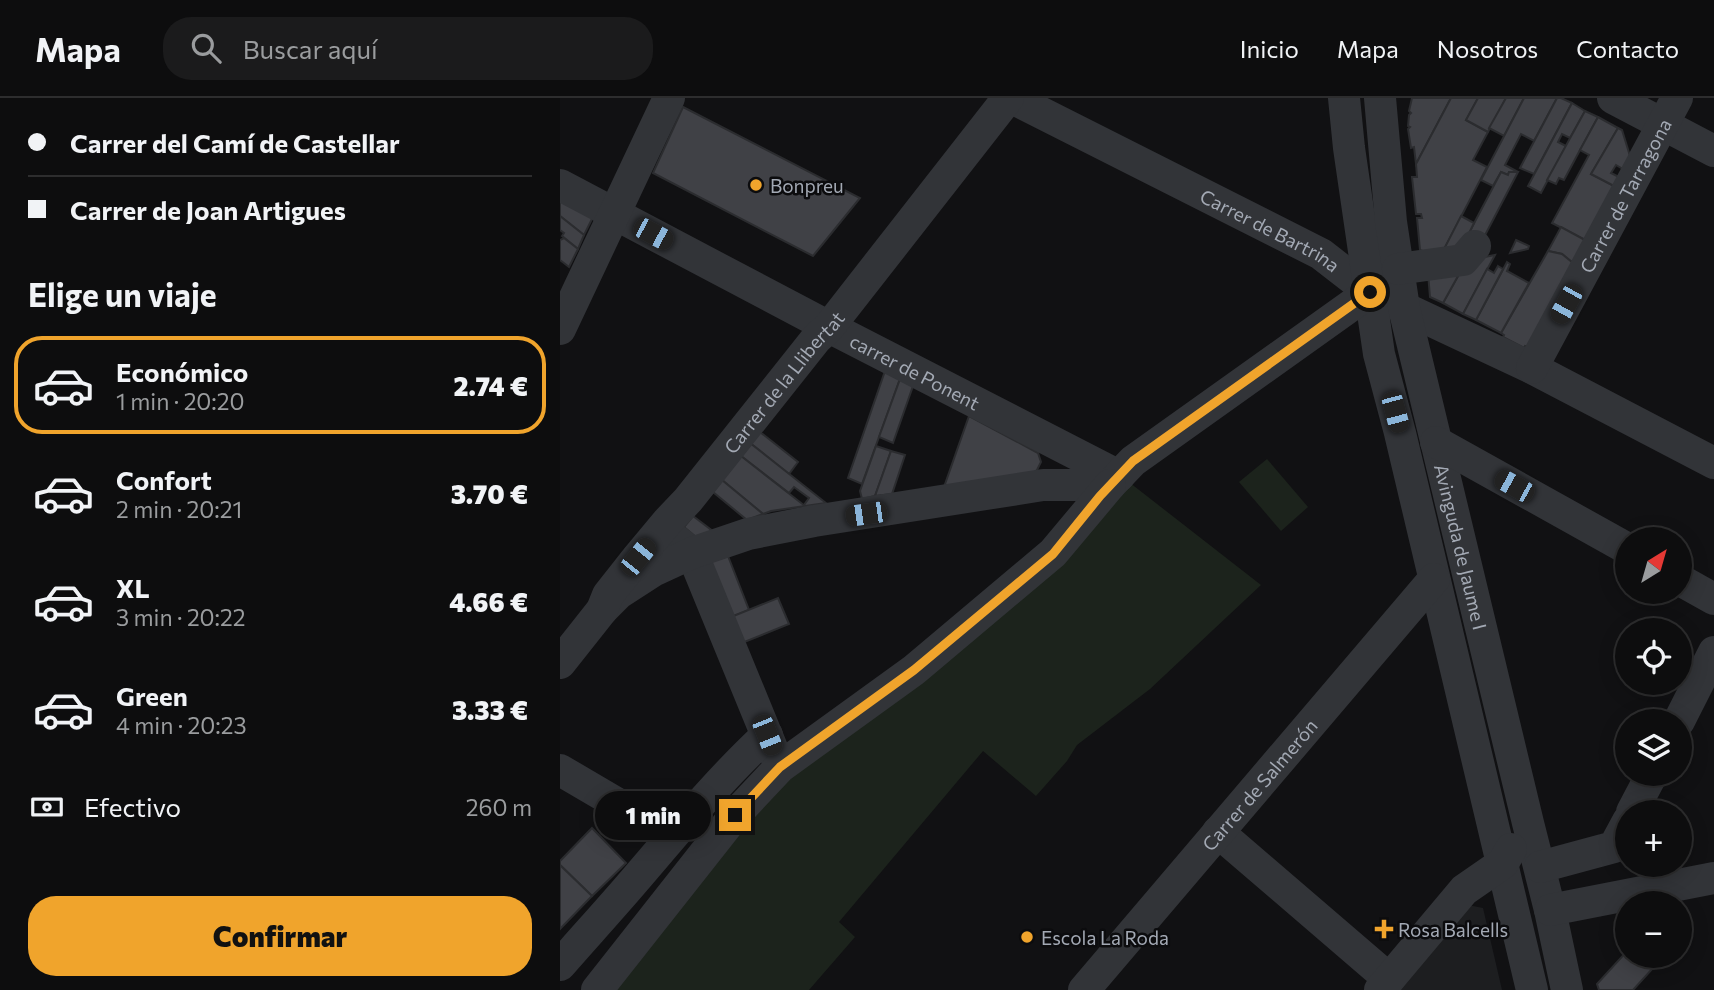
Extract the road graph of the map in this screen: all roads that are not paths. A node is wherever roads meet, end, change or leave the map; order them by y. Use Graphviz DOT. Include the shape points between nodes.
graph roads {
  1 [pos="669,98"];
  2 [pos="1010,98"];
  3 [pos="1344,98"];
  4 [pos="1380,98"];
  5 [pos="1613,98"];
  6 [pos="1670,111"];
  7 [pos="1714,151"];
  8 [pos="560,185"];
  9 [pos="615,215"];
  10 [pos="1475,246"];
  11 [pos="1398,269"];
  12 [pos="1370,292"];
  13 [pos="1404,308"];
  14 [pos="829,327"];
  15 [pos="560,329"];
  16 [pos="1532,368"];
  17 [pos="1049,439"];
  18 [pos="1436,442"];
  19 [pos="1714,463"];
  20 [pos="1114,480"];
  21 [pos="1037,486"];
  22 [pos="668,521"];
  23 [pos="1615,542"];
  24 [pos="692,554"];
  25 [pos="1434,579"];
  26 [pos="1692,586"];
  27 [pos="1714,599"];
  28 [pos="602,610"];
  29 [pos="1714,652"];
  30 [pos="560,663"];
  31 [pos="1685,709"];
  32 [pos="767,735"];
  33 [pos="780,767"];
  34 [pos="560,770"];
  35 [pos="1528,825"];
  36 [pos="1218,832"];
  37 [pos="669,838"];
  38 [pos="1615,845"];
  39 [pos="1503,863"];
  40 [pos="1540,867"];
  41 [pos="1714,877"];
  42 [pos="1550,910"];
  43 [pos="560,965"];
  44 [pos="1385,984"];
  45 [pos="1095,986"];
  46 [pos="597,990"];
  47 [pos="1532,990"];
  48 [pos="1567,990"];
  1 -- 9 [label="street"];
  2 -- 12 [label="street, Carrer de Bartrina" via="1321,254"];
  2 -- 14 [label="street, Carrer de la Llibertat"];
  3 -- 12 [label="street, Avinguda de Jaume I"];
  4 -- 11 [label="street, Avinguda de Jaume I"];
  5 -- 6 [label="street"];
  6 -- 7 [label="street"];
  6 -- 16 [label="street, Carrer de Tarragona"];
  8 -- 9 [label="street, carrer de Ponent"];
  9 -- 14 [label="street, carrer de Ponent"];
  9 -- 15 [label="street"];
  10 -- 11 [label="street" via="1463,260"];
  11 -- 13 [label="street, Avinguda de Jaume I"];
  12 -- 13 [label="street, Carrer de Bartrina"];
  12 -- 20 [label="street" via="1133,461"];
  12 -- 25 [label="street, Avinguda de Jaume I" via="1379,354"];
  13 -- 16 [label="street, Carrer de Bartrina"];
  13 -- 18 [label="street, Avinguda de Jaume I"];
  14 -- 17 [label="street, carrer de Ponent"];
  14 -- 22 [label="street, Carrer de la Llibertat"];
  16 -- 19 [label="street, Carrer de Bartrina"];
  17 -- 20 [label="street, carrer de Ponent"];
  17 -- 21 [label="street" via="1054,455"];
  18 -- 23 [label="street"];
  18 -- 35 [label="street, Avinguda de Jaume I"];
  20 -- 21 [label="street"];
  20 -- 33 [label="street" via="1053,554 914,670"];
  21 -- 24 [label="street" via="761,531"];
  22 -- 24 [label="street" via="677,541"];
  22 -- 28 [label="street, Carrer de la Llibertat" via="608,595"];
  24 -- 28 [label="street" via="619,593"];
  24 -- 32 [label="street"];
  25 -- 36 [label="street, Carrer de Salmerón"];
  25 -- 39 [label="street, Avinguda de Jaume I"];
  26 -- 27 [label="street"];
  28 -- 30 [label="street, Carrer de la Llibertat"];
  29 -- 31 [label="street"];
  32 -- 33 [label="street"];
  32 -- 37 [label="street"];
  33 -- 46 [label="street" via="735,815"];
  34 -- 37 [label="street"];
  35 -- 39 [label="street"];
  35 -- 40 [label="street, Avinguda de Jaume I"];
  36 -- 44 [label="street"];
  36 -- 45 [label="street, Carrer de Salmerón"];
  37 -- 43 [label="street"];
  38 -- 40 [label="street"];
  39 -- 42 [label="street"];
  39 -- 44 [label="street" via="1464,890"];
  39 -- 47 [label="street, Avinguda de Jaume I"];
  40 -- 42 [label="street, Avinguda de Jaume I"];
  41 -- 42 [label="street"];
  42 -- 48 [label="street, Avinguda de Jaume I"];
}
